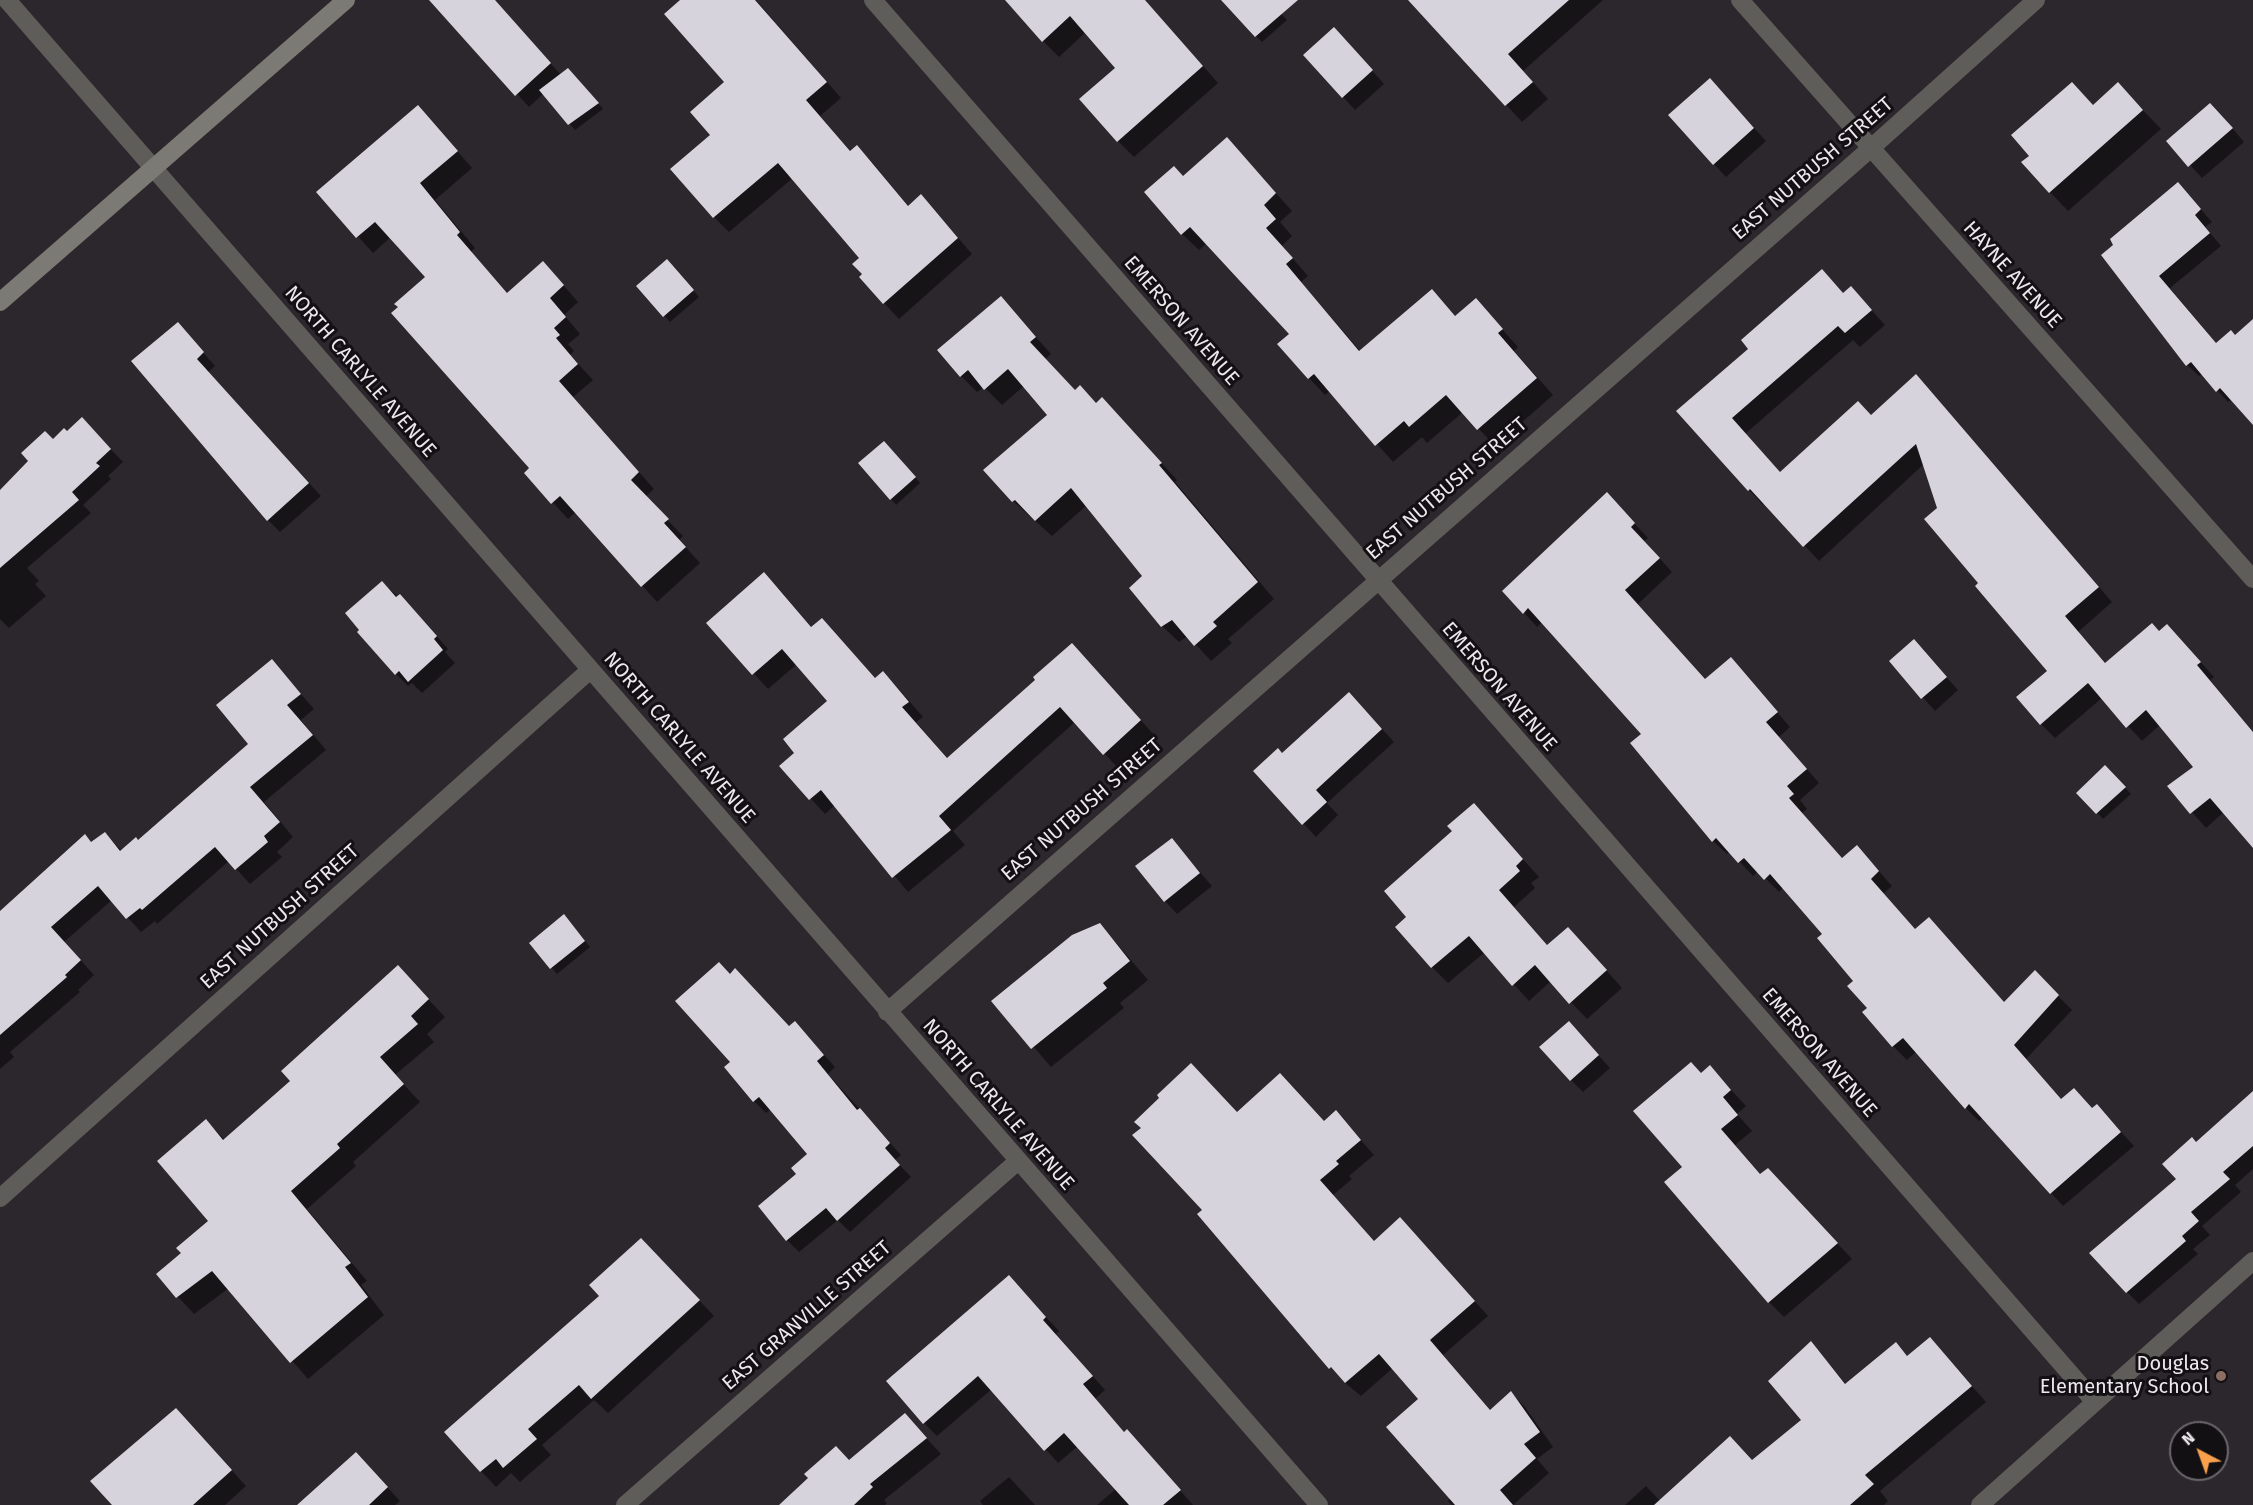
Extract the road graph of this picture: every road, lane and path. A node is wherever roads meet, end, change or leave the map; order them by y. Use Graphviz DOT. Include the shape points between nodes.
graph roads {
  1 [pos="7,0"];
  2 [pos="346,0"];
  3 [pos="873,0"];
  4 [pos="1740,0"];
  5 [pos="2036,0"];
  6 [pos="1870,149"];
  7 [pos="153,169"];
  8 [pos="0,302"];
  9 [pos="2253,579"];
  10 [pos="1376,581"];
  11 [pos="590,670"];
  12 [pos="887,1012"];
  13 [pos="1018,1161"];
  14 [pos="0,1198"];
  15 [pos="2253,1261"];
  16 [pos="2094,1402"];
  17 [pos="625,1505"];
  18 [pos="1318,1505"];
  19 [pos="1980,1505"];
  1 -- 7 [label="street, NORTH CARLYLE AVENUE"];
  2 -- 7 [label="main road"];
  3 -- 10 [label="street, EMERSON AVENUE"];
  4 -- 6 [label="street, HAYNE AVENUE"];
  5 -- 6 [label="street, EAST NUTBUSH STREET"];
  6 -- 9 [label="street, HAYNE AVENUE"];
  6 -- 10 [label="street, EAST NUTBUSH STREET"];
  7 -- 8 [label="main road"];
  7 -- 11 [label="street, NORTH CARLYLE AVENUE"];
  10 -- 12 [label="street, EAST NUTBUSH STREET"];
  10 -- 16 [label="street, EMERSON AVENUE"];
  11 -- 12 [label="street, NORTH CARLYLE AVENUE"];
  11 -- 14 [label="street, EAST NUTBUSH STREET"];
  12 -- 13 [label="street, NORTH CARLYLE AVENUE"];
  13 -- 17 [label="street, EAST GRANVILLE STREET"];
  13 -- 18 [label="street, NORTH CARLYLE AVENUE"];
  15 -- 16 [label="street"];
  16 -- 19 [label="street"];
}
